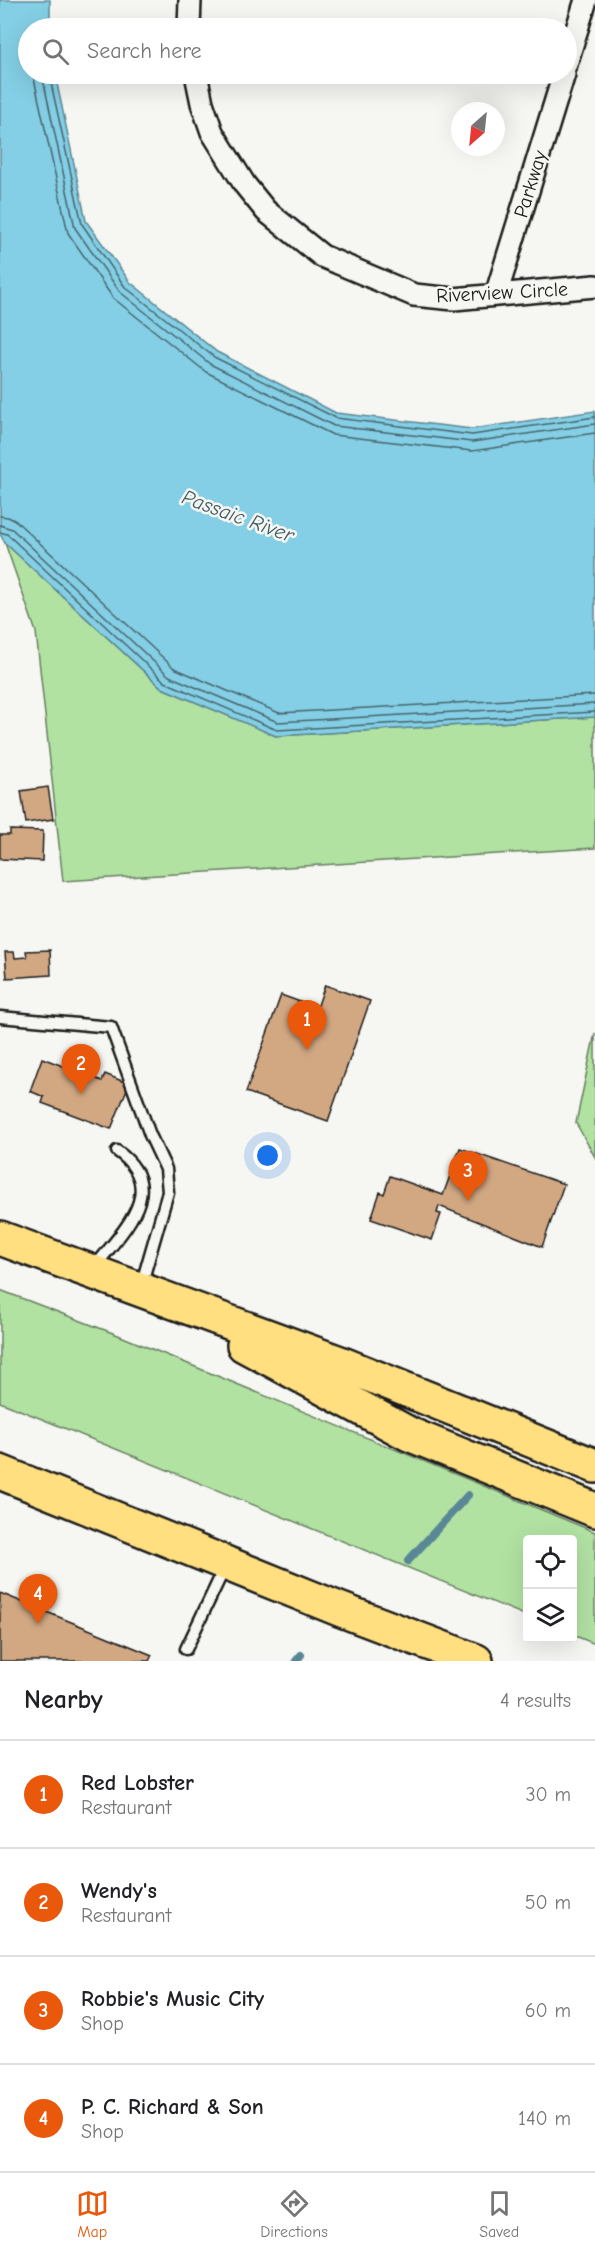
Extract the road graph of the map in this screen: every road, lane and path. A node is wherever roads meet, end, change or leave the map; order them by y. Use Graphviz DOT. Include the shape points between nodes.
graph roads {
  1 [pos="190,0"];
  2 [pos="586,0"];
  3 [pos="189,18"];
  4 [pos="577,30"];
  5 [pos="198,84"];
  6 [pos="561,84"];
  7 [pos="595,286"];
  8 [pos="496,295"];
  9 [pos="0,1017"];
  10 [pos="117,1151"];
  11 [pos="0,1238"];
  12 [pos="91,1272"];
  13 [pos="140,1289"];
  14 [pos="595,1466"];
  15 [pos="0,1472"];
  16 [pos="595,1510"];
  17 [pos="226,1564"];
  18 [pos="186,1649"];
  19 [pos="476,1661"];
  1 -- 3 [label="street"];
  2 -- 4 [label="street"];
  5 -- 8 [label="street, Riverview Circle" via="212,132 245,185 266,211 322,256 414,295 454,299"];
  6 -- 8 [label="street, Parkway"];
  7 -- 8 [label="street, Riverview Circle"];
  9 -- 13 [label="lane" via="111,1027 166,1169 168,1192"];
  10 -- 12 [label="lane" via="128,1159 140,1178 141,1201"];
  11 -- 12 [label="highway"];
  12 -- 13 [label="highway"];
  13 -- 14 [label="highway" via="340,1363"];
  13 -- 16 [label="highway" via="409,1434"];
  15 -- 17 [label="highway"];
  17 -- 18 [label="lane"];
  17 -- 19 [label="highway"];
}
